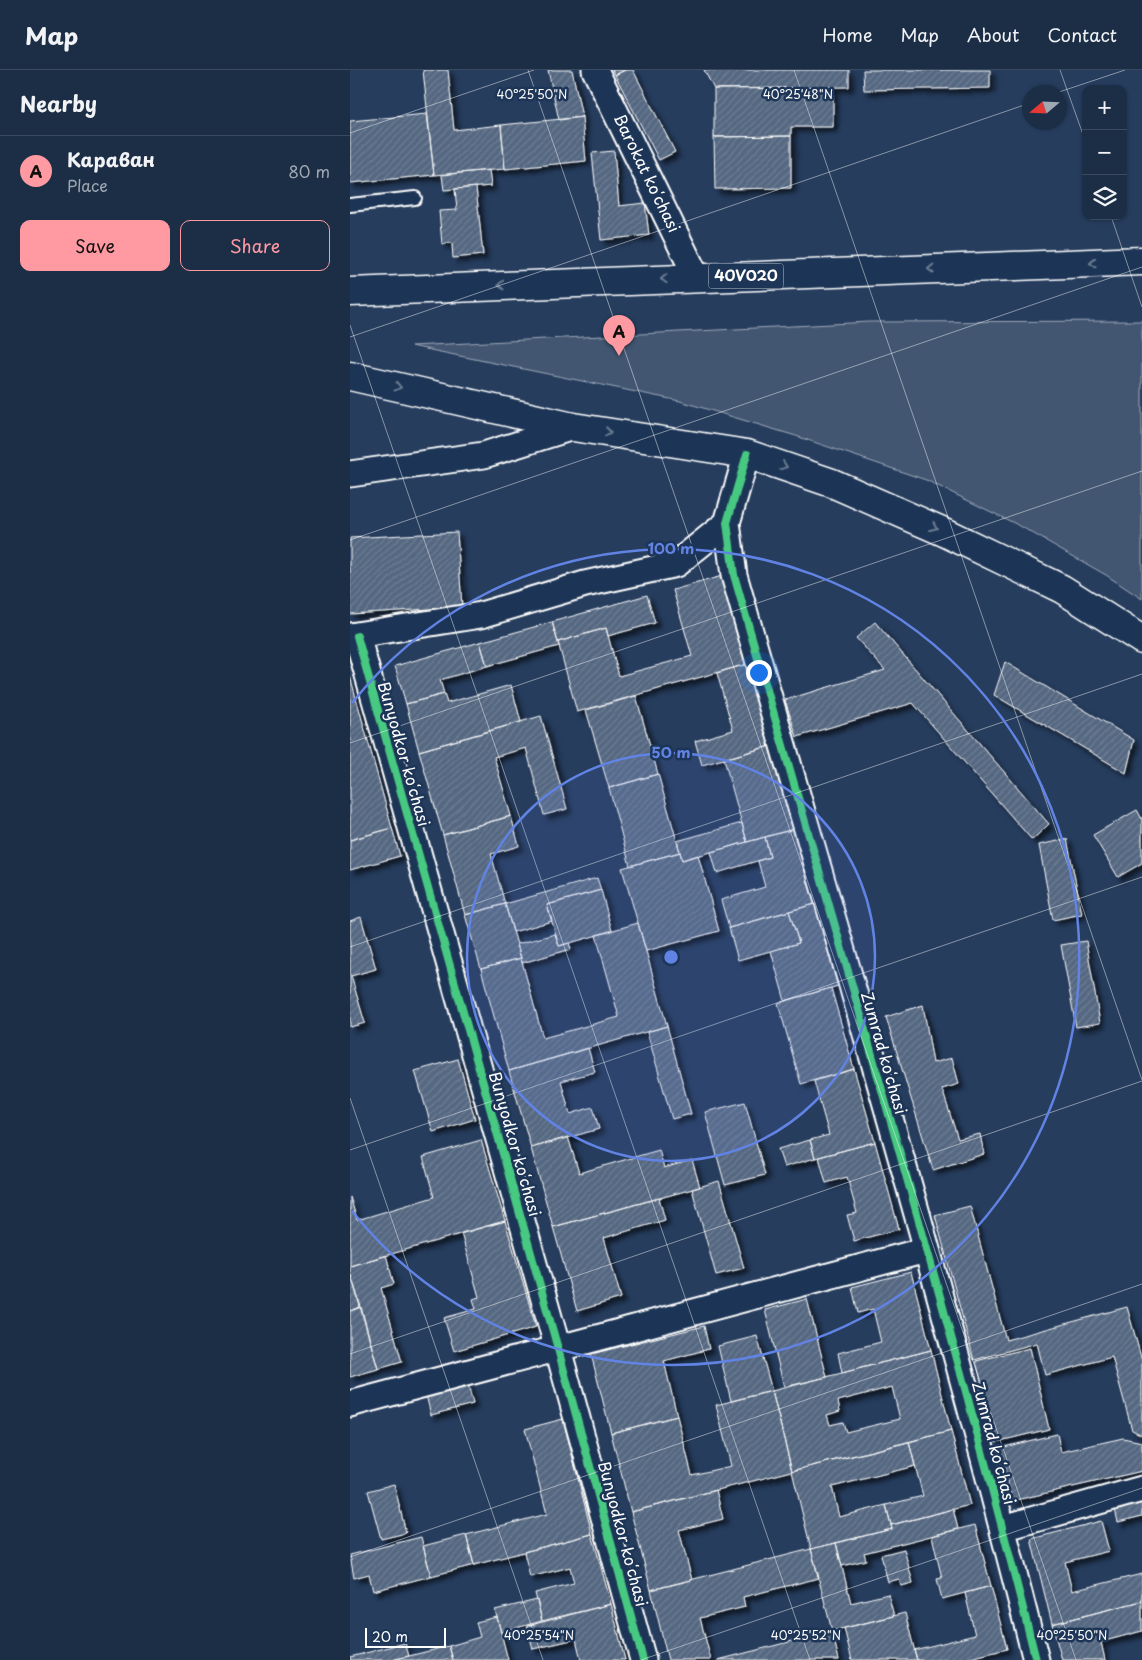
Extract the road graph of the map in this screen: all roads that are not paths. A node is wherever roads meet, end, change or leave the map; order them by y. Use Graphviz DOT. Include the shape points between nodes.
graph roads {
  1 [pos="595,70"];
  2 [pos="415,198"];
  3 [pos="350,205"];
  4 [pos="1142,261"];
  5 [pos="697,278"];
  6 [pos="350,292"];
  7 [pos="350,376"];
  8 [pos="573,427"];
  9 [pos="747,454"];
  10 [pos="350,474"];
  11 [pos="727,523"];
  12 [pos="353,636"];
  13 [pos="1142,640"];
  14 [pos="926,1250"];
  15 [pos="558,1349"];
  16 [pos="350,1404"];
  17 [pos="1142,1489"];
  18 [pos="1003,1528"];
  19 [pos="643,1660"];
  20 [pos="1036,1660"];
  1 -- 5 [label="street, Barokat koʻchasi"];
  2 -- 3 [label="lane"];
  4 -- 5 [label="main road, 40V020, one-way"];
  5 -- 6 [label="main road, 40V020, one-way"];
  7 -- 8 [label="main road, one-way"];
  8 -- 9 [label="main road, one-way"];
  8 -- 10 [label="street" via="484,455"];
  9 -- 11 [label="street, Zumrad koʻchasi"];
  9 -- 13 [label="main road, one-way" via="832,482 944,532 1062,589"];
  11 -- 12 [label="street" via="676,564 585,584 481,615"];
  11 -- 14 [label="street, Zumrad koʻchasi" via="734,575"];
  12 -- 15 [label="street, Bunyodkor koʻchasi"];
  14 -- 15 [label="street"];
  14 -- 18 [label="street, Zumrad koʻchasi"];
  15 -- 16 [label="street"];
  15 -- 19 [label="street, Bunyodkor koʻchasi"];
  17 -- 18 [label="street"];
  18 -- 20 [label="street, Zumrad koʻchasi"];
}
